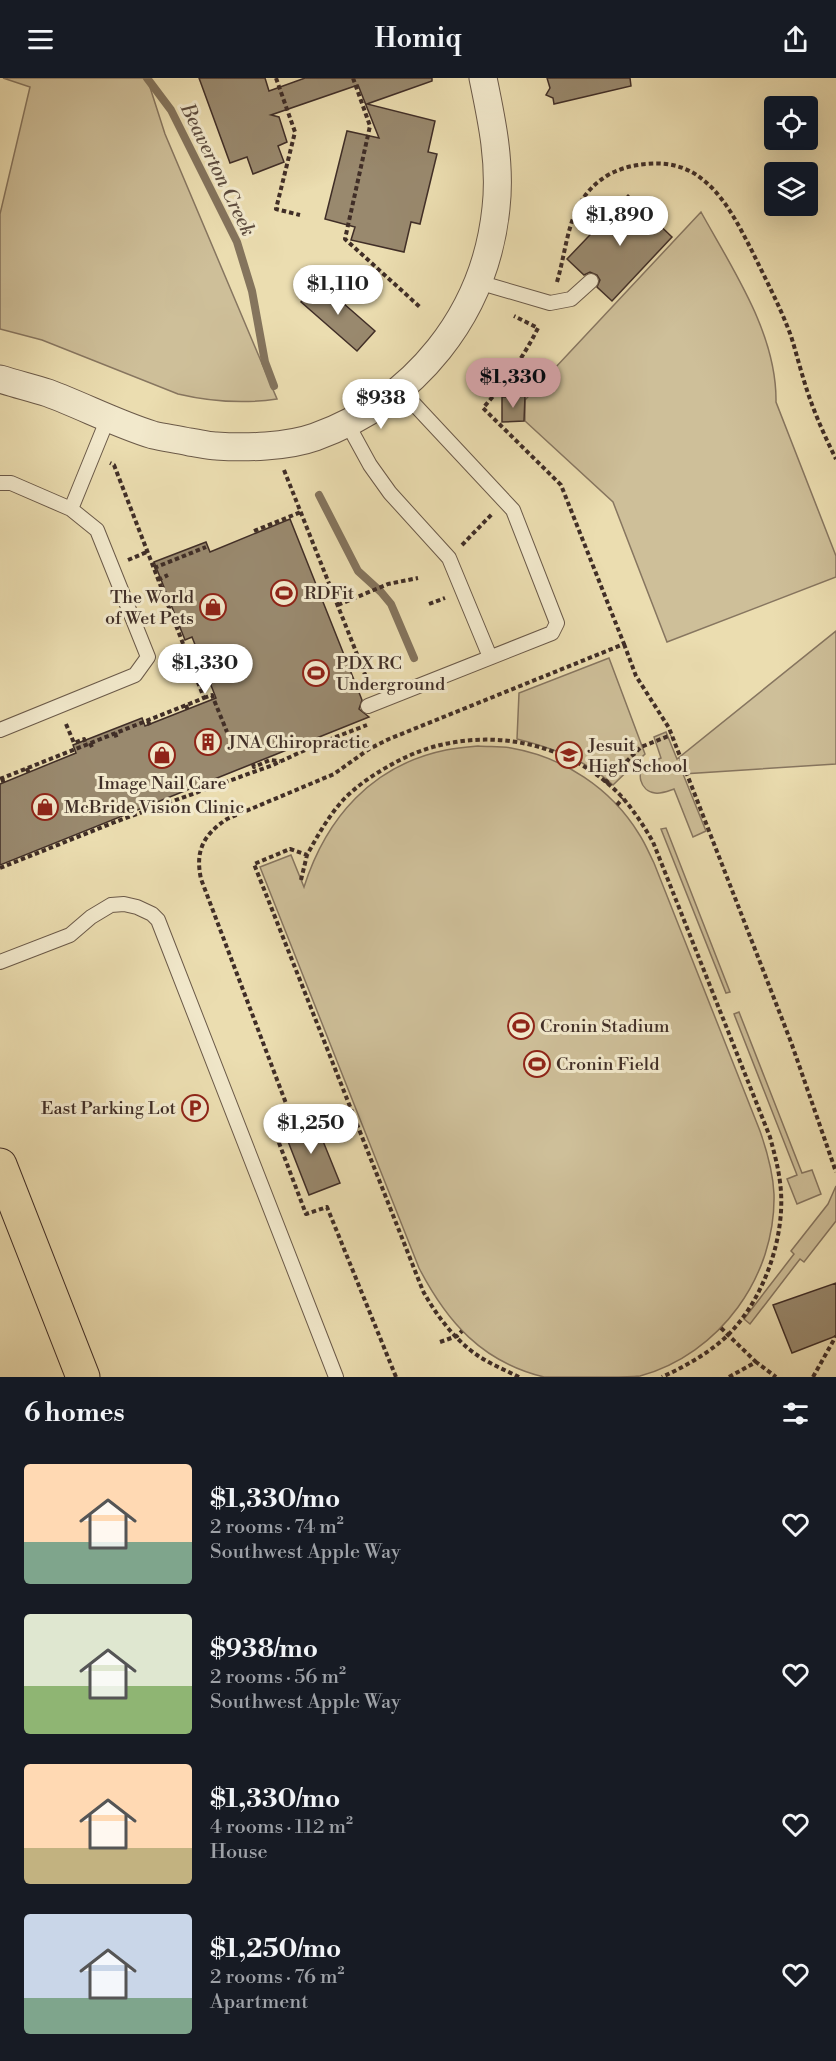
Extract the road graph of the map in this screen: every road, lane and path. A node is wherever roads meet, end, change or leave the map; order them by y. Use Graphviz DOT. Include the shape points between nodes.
graph roads {
  1 [pos="276,78"];
  2 [pos="353,78"];
  3 [pos="483,78"];
  4 [pos="300,215"];
  5 [pos="591,281"];
  6 [pos="478,282"];
  7 [pos="550,303"];
  8 [pos="421,308"];
  9 [pos="514,316"];
  10 [pos="538,328"];
  11 [pos="0,379"];
  12 [pos="400,389"];
  13 [pos="108,418"];
  14 [pos="347,423"];
  15 [pos="274,445"];
  16 [pos="836,459"];
  17 [pos="110,463"];
  18 [pos="0,483"];
  19 [pos="70,508"];
  20 [pos="301,512"];
  21 [pos="493,513"];
  22 [pos="254,531"];
  23 [pos="206,547"];
  24 [pos="459,548"];
  25 [pos="154,568"];
  26 [pos="168,575"];
  27 [pos="418,578"];
  28 [pos="158,580"];
  29 [pos="338,605"];
  30 [pos="186,623"];
  31 [pos="176,627"];
  32 [pos="624,644"];
  33 [pos="490,657"];
  34 [pos="215,681"];
  35 [pos="200,687"];
  36 [pos="204,698"];
  37 [pos="372,700"];
  38 [pos="186,705"];
  39 [pos="59,707"];
  40 [pos="188,711"];
  41 [pos="148,721"];
  42 [pos="150,726"];
  43 [pos="0,730"];
  44 [pos="227,732"];
  45 [pos="115,733"];
  46 [pos="671,735"];
  47 [pos="117,739"];
  48 [pos="88,744"];
  49 [pos="93,749"];
  50 [pos="281,761"];
  51 [pos="253,764"];
  52 [pos="27,768"];
  53 [pos="29,774"];
  54 [pos="1,778"];
  55 [pos="4,783"];
  56 [pos="605,783"];
  57 [pos="623,798"];
  58 [pos="617,805"];
  59 [pos="307,855"];
  60 [pos="0,868"];
  61 [pos="301,880"];
  62 [pos="0,962"];
  63 [pos="1,1173"];
  64 [pos="836,1173"];
  65 [pos="721,1328"];
  66 [pos="462,1331"];
  67 [pos="728,1334"];
  68 [pos="457,1336"];
  69 [pos="836,1336"];
  70 [pos="440,1342"];
  71 [pos="756,1362"];
  72 [pos="83,1377"];
  73 [pos="336,1377"];
  74 [pos="396,1377"];
  75 [pos="519,1377"];
  76 [pos="662,1377"];
  77 [pos="729,1377"];
  78 [pos="776,1377"];
  79 [pos="813,1377"];
  1 -- 4 [label="path" via="295,132 276,209"];
  2 -- 8 [label="path" via="370,126 345,239"];
  3 -- 6 [label="street" via="496,143 496,207"];
  5 -- 7 [label="lane" via="571,300"];
  6 -- 7 [label="lane"];
  6 -- 12 [label="street" via="448,337 428,364"];
  7 -- 10 [label="path"];
  7 -- 16 [label="path" via="569,228 587,192 617,170 636,164 684,167 720,196 741,230 782,313 817,417"];
  9 -- 10 [label="path"];
  10 -- 32 [label="path" via="518,365 483,408 561,485"];
  11 -- 13 [label="street"];
  12 -- 14 [label="street"];
  12 -- 33 [label="lane" via="513,510 557,623 552,633"];
  13 -- 15 [label="street" via="154,435 215,446"];
  13 -- 19 [label="lane"];
  14 -- 15 [label="street" via="313,438"];
  14 -- 33 [label="lane" via="390,493 449,558"];
  15 -- 20 [label="path"];
  17 -- 25 [label="path"];
  18 -- 19 [label="lane" via="11,483"];
  19 -- 39 [label="lane" via="97,530 148,657 135,675"];
  20 -- 22 [label="path"];
  20 -- 29 [label="path"];
  21 -- 24 [label="path"];
  23 -- 25 [label="path"];
  25 -- 28 [label="path"];
  26 -- 28 [label="path"];
  27 -- 29 [label="path" via="388,584"];
  28 -- 31 [label="path"];
  29 -- 37 [label="path"];
  30 -- 31 [label="path"];
  31 -- 35 [label="path"];
  32 -- 46 [label="path" via="636,676"];
  32 -- 74 [label="path" via="379,744 334,774 227,819 213,829 200,853 201,879 288,1106 268,1114 306,1215 327,1207"];
  33 -- 37 [label="lane"];
  34 -- 35 [label="path"];
  35 -- 36 [label="path"];
  36 -- 38 [label="path"];
  36 -- 44 [label="path" via="212,695"];
  37 -- 50 [label="path" via="380,714 376,720"];
  38 -- 40 [label="path"];
  38 -- 41 [label="path"];
  39 -- 43 [label="lane"];
  39 -- 48 [label="path" via="74,743 84,739"];
  41 -- 42 [label="path"];
  41 -- 45 [label="path"];
  45 -- 47 [label="path"];
  45 -- 48 [label="path"];
  46 -- 56 [label="path" via="641,747"];
  46 -- 64 [label="path" via="791,1042"];
  48 -- 49 [label="path"];
  48 -- 52 [label="path"];
  50 -- 51 [label="path" via="270,760 254,767"];
  50 -- 60 [label="path"];
  52 -- 53 [label="path"];
  52 -- 54 [label="path"];
  54 -- 55 [label="path"];
  56 -- 57 [label="path"];
  56 -- 59 [label="path" via="560,755 519,742 453,742 407,756 362,784 329,818"];
  57 -- 58 [label="path"];
  57 -- 67 [label="path" via="653,842 777,1163 780,1213 772,1259 762,1287"];
  59 -- 61 [label="path"];
  59 -- 68 [label="path" via="290,849 254,864 417,1281 430,1304"];
  62 -- 73 [label="lane" via="70,935 111,905 137,907 158,920"];
  63 -- 72 [label="main road"];
  65 -- 67 [label="path"];
  66 -- 68 [label="path"];
  67 -- 71 [label="path"];
  67 -- 76 [label="path" via="688,1365"];
  68 -- 70 [label="path"];
  68 -- 75 [label="path" via="478,1356"];
  69 -- 79 [label="path"];
  71 -- 77 [label="path"];
  71 -- 78 [label="path"];
}
